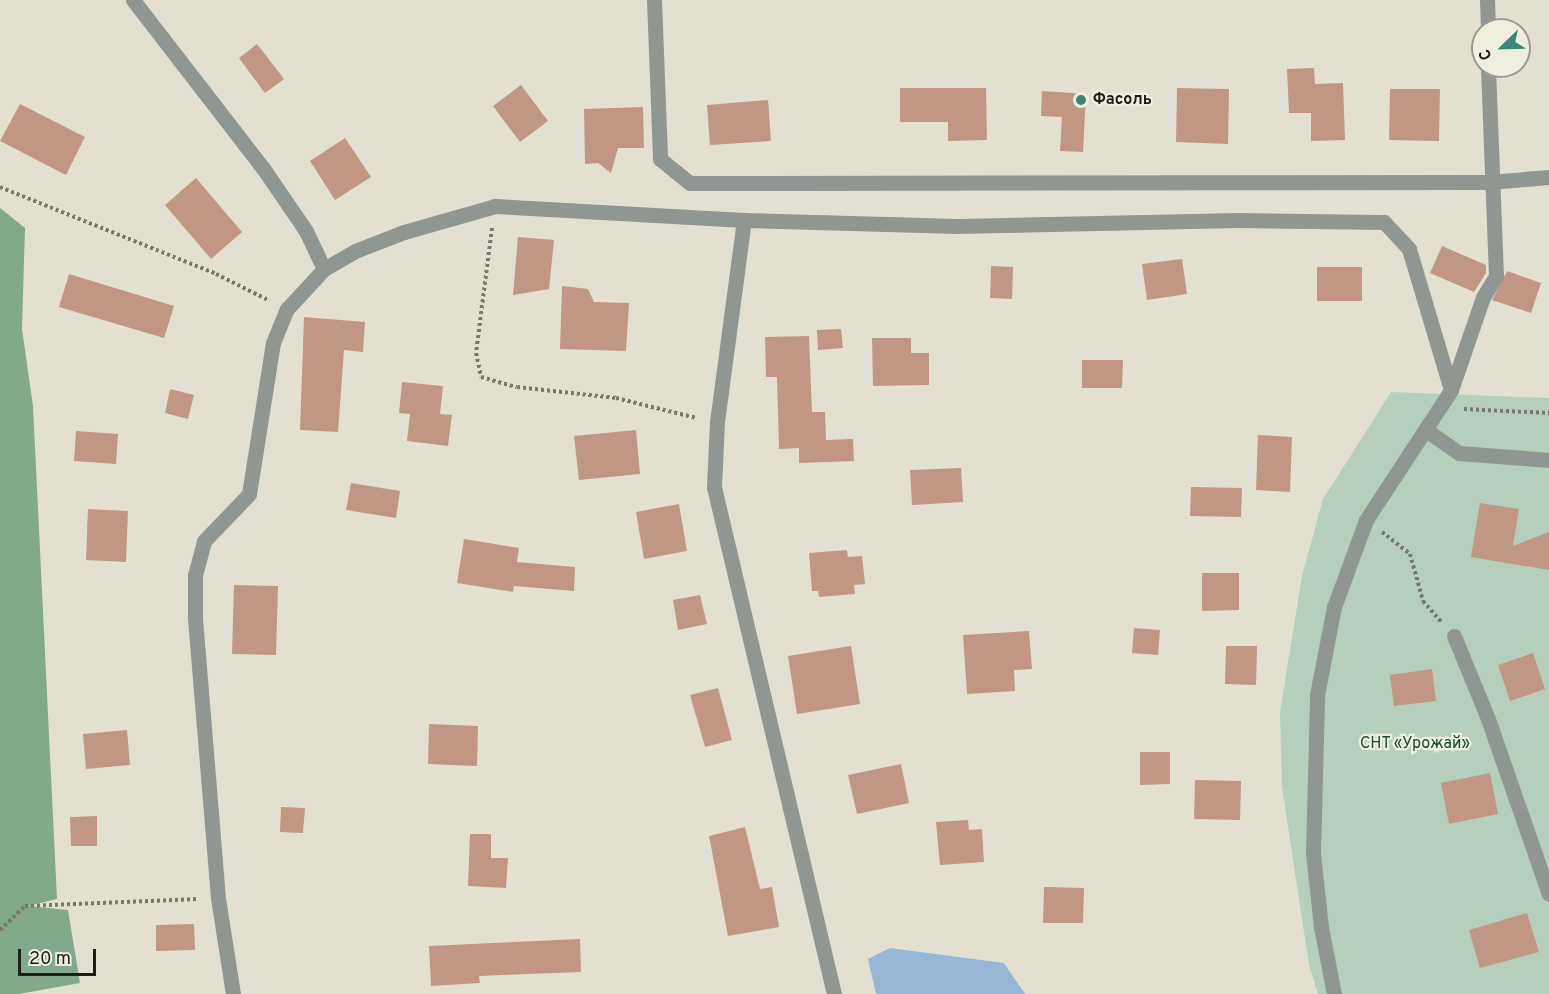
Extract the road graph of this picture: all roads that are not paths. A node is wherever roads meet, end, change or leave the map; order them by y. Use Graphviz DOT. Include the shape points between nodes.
graph roads {
  1 [pos="133,0"];
  2 [pos="654,0"];
  3 [pos="1487,0"];
  4 [pos="1488,18"];
  5 [pos="1488,78"];
  6 [pos="1549,177"];
  7 [pos="1490,182"];
  8 [pos="744,220"];
  9 [pos="324,269"];
  10 [pos="1451,390"];
  11 [pos="1426,430"];
  12 [pos="1549,460"];
  13 [pos="1454,636"];
  14 [pos="1549,894"];
  15 [pos="233,994"];
  16 [pos="834,994"];
  17 [pos="1334,994"];
  1 -- 9 [label="street" via="263,168 306,231"];
  2 -- 7 [label="street" via="660,159 690,183"];
  3 -- 4 [label="street"];
  5 -- 7 [label="street"];
  6 -- 7 [label="street"];
  7 -- 10 [label="street" via="1496,276 1483,297"];
  8 -- 9 [label="street" via="495,206 404,232"];
  8 -- 10 [label="street" via="957,226 1238,220 1384,222 1409,249"];
  8 -- 16 [label="street" via="717,422 714,487"];
  9 -- 15 [label="street" via="287,309 273,343 249,494 204,540 195,575 218,898"];
  10 -- 11 [label="street"];
  11 -- 12 [label="street" via="1460,453"];
  11 -- 17 [label="street" via="1366,520 1334,607 1317,695 1313,853"];
  13 -- 14 [label="street" via="1488,719"];
}
